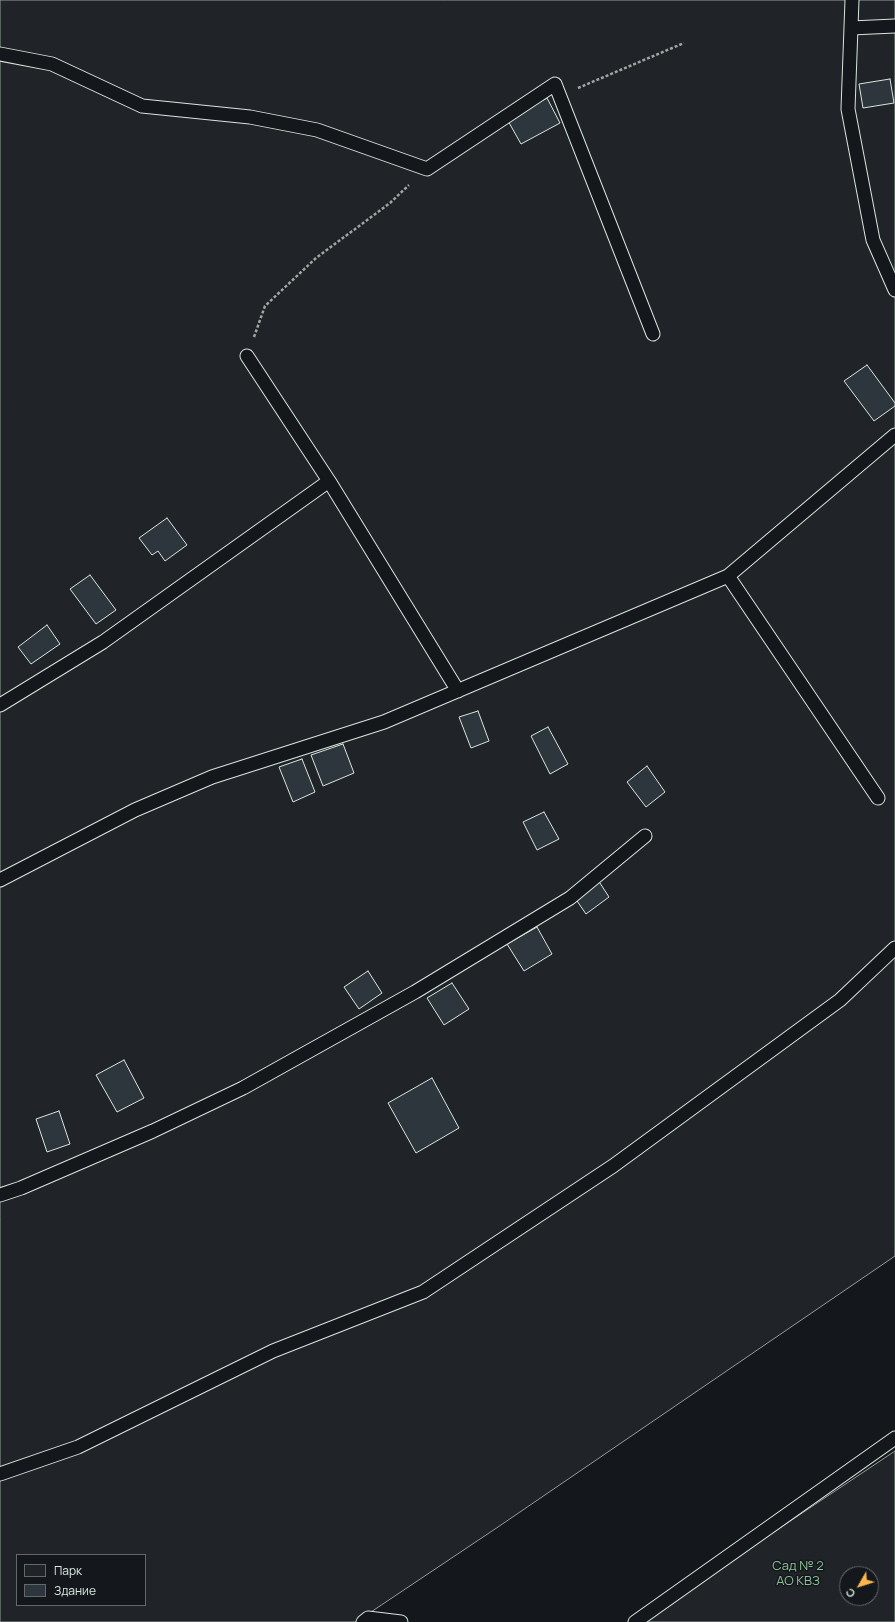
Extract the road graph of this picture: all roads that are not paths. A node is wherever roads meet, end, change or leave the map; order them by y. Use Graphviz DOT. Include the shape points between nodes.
graph roads {
  1 [pos="852,0"];
  2 [pos="895,26"];
  3 [pos="851,28"];
  4 [pos="0,54"];
  5 [pos="895,290"];
  6 [pos="653,334"];
  7 [pos="248,356"];
  8 [pos="895,435"];
  9 [pos="329,481"];
  10 [pos="728,576"];
  11 [pos="458,691"];
  12 [pos="0,705"];
  13 [pos="878,798"];
  14 [pos="645,836"];
  15 [pos="0,880"];
  16 [pos="895,948"];
  17 [pos="0,1195"];
  18 [pos="895,1438"];
  19 [pos="0,1474"];
  20 [pos="363,1622"];
  21 [pos="401,1622"];
  22 [pos="635,1622"];
  1 -- 3 [label="lane"];
  2 -- 3 [label="lane"];
  3 -- 5 [label="lane" via="848,108 873,240"];
  4 -- 6 [label="lane" via="52,64 142,106 250,117 317,130 428,169 554,84"];
  7 -- 9 [label="lane"];
  8 -- 10 [label="lane"];
  9 -- 11 [label="lane"];
  9 -- 12 [label="lane" via="103,642"];
  10 -- 11 [label="lane"];
  10 -- 13 [label="lane"];
  11 -- 15 [label="lane" via="384,722 212,777 135,810"];
  14 -- 17 [label="lane" via="570,898 415,992 243,1088 153,1132"];
  16 -- 19 [label="lane" via="840,1000 613,1166 423,1292 273,1351 78,1447"];
  18 -- 22 [label="lane"];
  20 -- 21 [label="lane" via="368,1618"];
}
